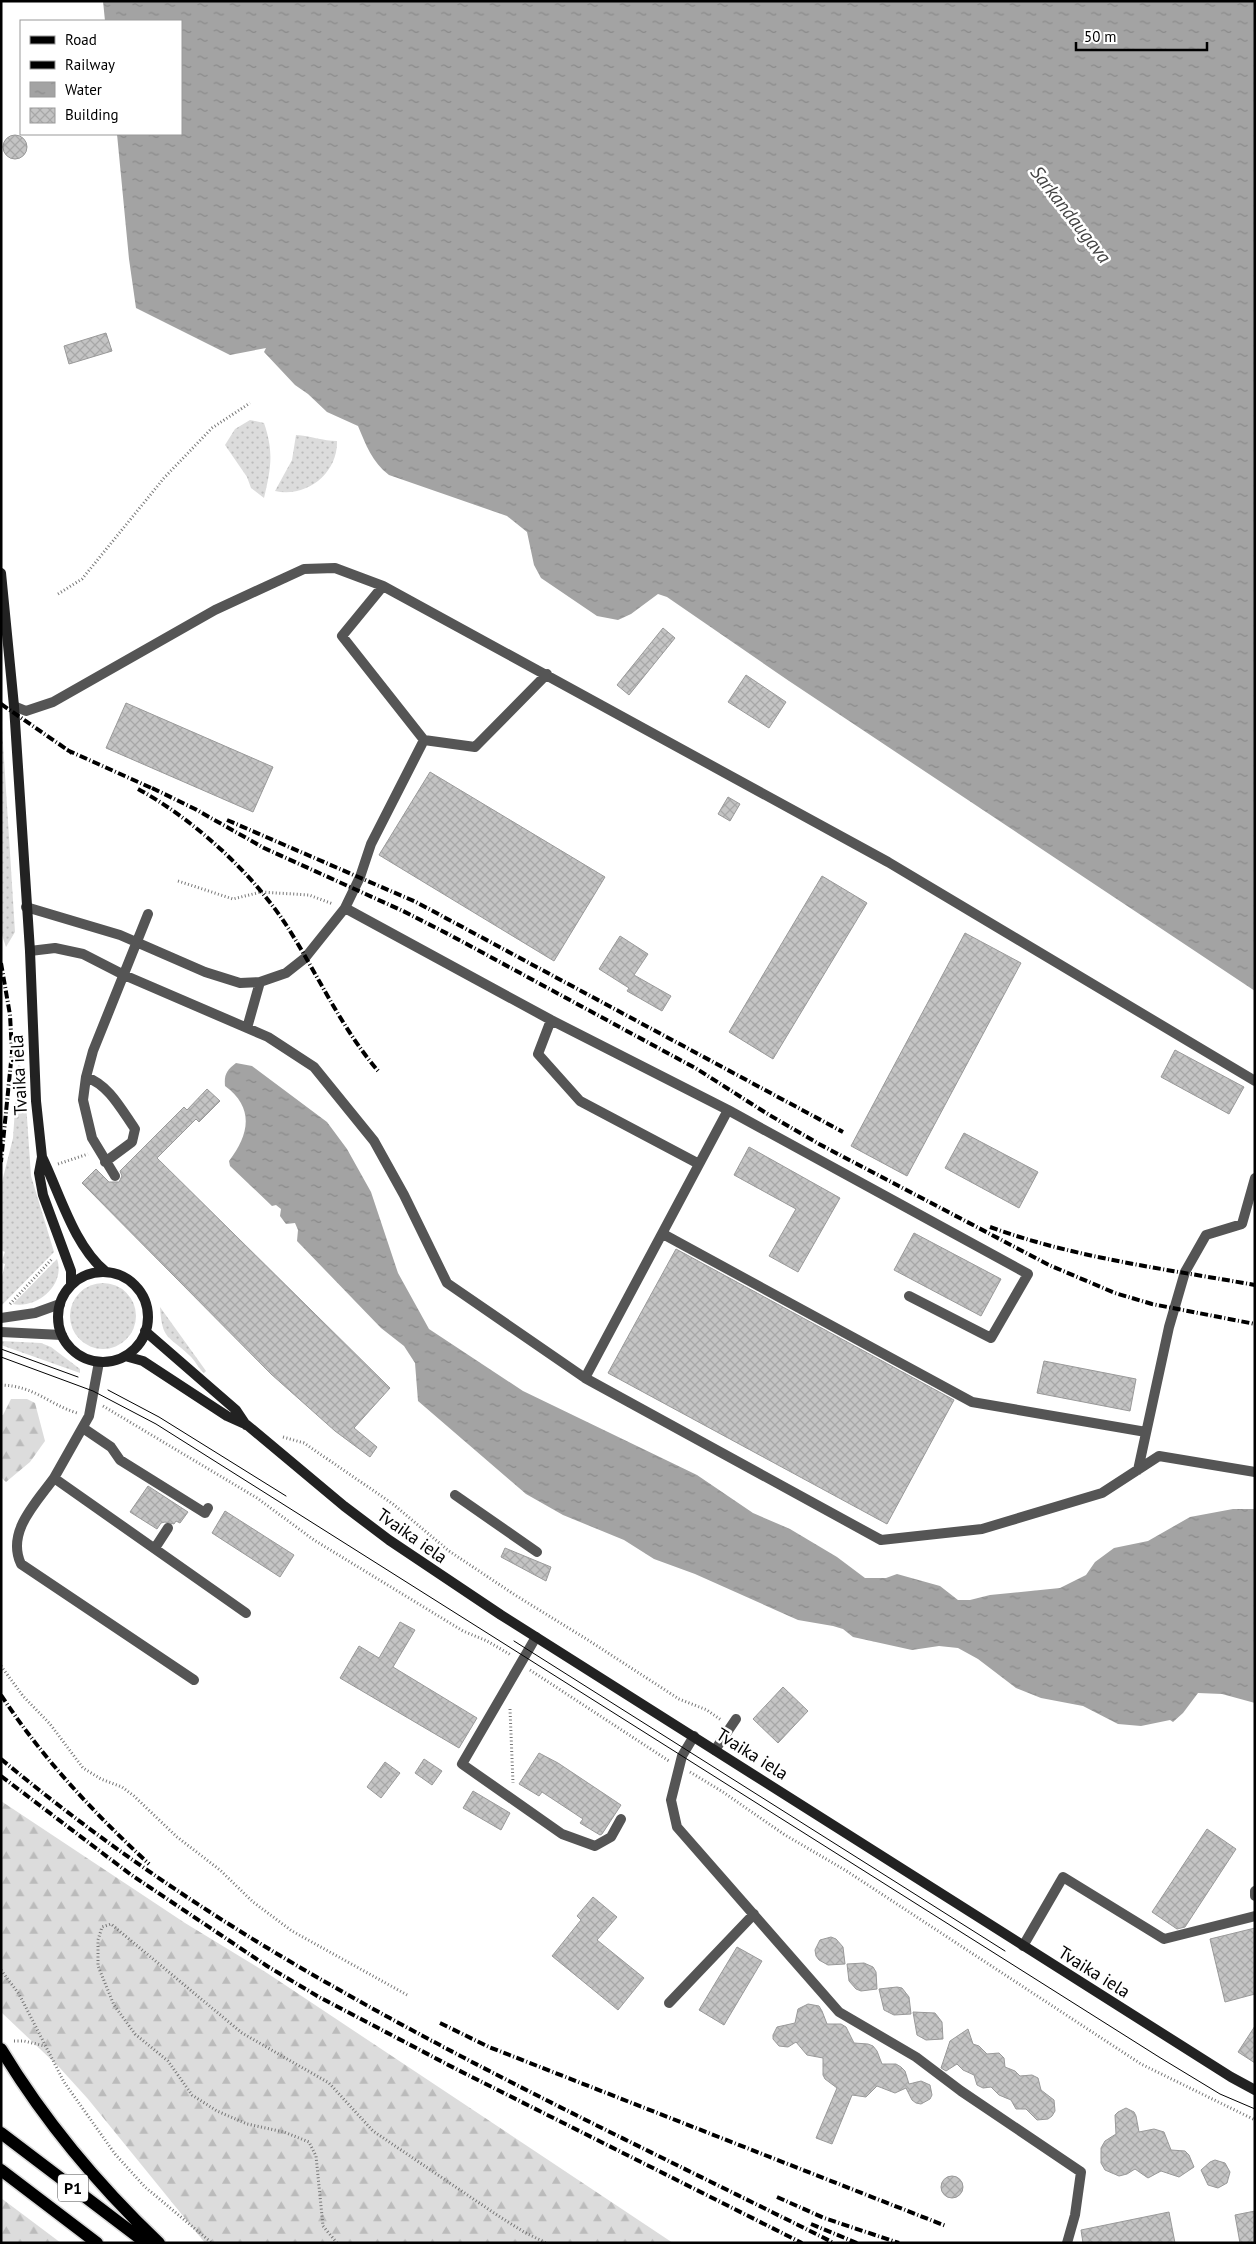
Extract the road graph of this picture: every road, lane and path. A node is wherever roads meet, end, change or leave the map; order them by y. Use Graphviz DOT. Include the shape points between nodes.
graph roads {
  1 [pos="250,403"];
  2 [pos="1,573"];
  3 [pos="383,586"];
  4 [pos="58,594"];
  5 [pos="547,674"];
  6 [pos="14,706"];
  7 [pos="424,740"];
  8 [pos="178,881"];
  9 [pos="26,907"];
  10 [pos="345,908"];
  11 [pos="148,914"];
  12 [pos="136,943"];
  13 [pos="30,951"];
  14 [pos="124,975"];
  15 [pos="260,982"];
  16 [pos="551,1020"];
  17 [pos="247,1028"];
  18 [pos="86,1077"];
  19 [pos="1255,1080"];
  20 [pos="728,1110"];
  21 [pos="91,1153"];
  22 [pos="42,1156"];
  23 [pos="106,1162"];
  24 [pos="56,1164"];
  25 [pos="699,1164"];
  26 [pos="115,1176"];
  27 [pos="1255,1178"];
  28 [pos="663,1234"];
  29 [pos="66,1252"];
  30 [pos="106,1272"];
  31 [pos="71,1285"];
  32 [pos="909,1296"];
  33 [pos="60,1304"];
  34 [pos="7,1308"];
  35 [pos="1,1318"];
  36 [pos="145,1331"];
  37 [pos="1,1332"];
  38 [pos="62,1335"];
  39 [pos="125,1356"];
  40 [pos="99,1362"];
  41 [pos="586,1378"];
  42 [pos="1,1385"];
  43 [pos="90,1416"];
  44 [pos="247,1426"];
  45 [pos="83,1428"];
  46 [pos="1146,1432"];
  47 [pos="277,1435"];
  48 [pos="1138,1470"];
  49 [pos="1255,1472"];
  50 [pos="54,1478"];
  51 [pos="454,1495"];
  52 [pos="208,1508"];
  53 [pos="168,1528"];
  54 [pos="155,1548"];
  55 [pos="537,1552"];
  56 [pos="246,1613"];
  57 [pos="536,1637"];
  58 [pos="1,1666"];
  59 [pos="194,1680"];
  60 [pos="508,1683"];
  61 [pos="734,1723"];
  62 [pos="694,1736"];
  63 [pos="715,1750"];
  64 [pos="513,1800"];
  65 [pos="621,1820"];
  66 [pos="1255,1891"];
  67 [pos="1255,1896"];
  68 [pos="754,1914"];
  69 [pos="1255,1916"];
  70 [pos="1024,1946"];
  71 [pos="1,1970"];
  72 [pos="409,1996"];
  73 [pos="668,2002"];
  74 [pos="5,2046"];
  75 [pos="45,2046"];
  76 [pos="1255,2090"];
  77 [pos="1,2133"];
  78 [pos="1,2170"];
  79 [pos="98,2243"];
  80 [pos="146,2243"];
  81 [pos="159,2243"];
  82 [pos="212,2243"];
  83 [pos="337,2243"];
  84 [pos="546,2243"];
  85 [pos="1067,2243"];
  1 -- 4 [label="path" via="212,428 164,478 82,578"];
  2 -- 6 [label="street, Tvaika iela"];
  3 -- 5 [label="street"];
  3 -- 6 [label="street" via="335,568 304,569 215,610 53,702 26,711"];
  3 -- 7 [label="street" via="342,636"];
  5 -- 7 [label="street" via="475,747"];
  5 -- 19 [label="street" via="888,862"];
  6 -- 9 [label="street, Tvaika iela"];
  7 -- 10 [label="street" via="370,844 360,877"];
  8 -- 10 [label="path" via="233,898 261,892 309,895"];
  9 -- 12 [label="street" via="83,923"];
  9 -- 13 [label="street, Tvaika iela"];
  10 -- 15 [label="street" via="305,958 286,973"];
  10 -- 16 [label="street"];
  11 -- 12 [label="street"];
  12 -- 14 [label="street"];
  12 -- 15 [label="street" via="211,974 240,983"];
  13 -- 14 [label="street" via="66,949"];
  13 -- 22 [label="street, Tvaika iela" via="36,1101"];
  14 -- 17 [label="street"];
  14 -- 18 [label="street" via="93,1051"];
  15 -- 17 [label="street"];
  16 -- 20 [label="street"];
  16 -- 25 [label="street" via="538,1054 580,1101"];
  17 -- 41 [label="street" via="268,1037 314,1067 338,1095 374,1141 447,1283"];
  18 -- 23 [label="street" via="83,1100 92,1138"];
  18 -- 23 [label="street" via="97,1081 115,1099 135,1129 132,1142"];
  20 -- 25 [label="street"];
  20 -- 32 [label="street" via="1028,1274 990,1338"];
  21 -- 24 [label="path"];
  22 -- 29 [label="street, Tvaika iela" via="39,1173 43,1195"];
  22 -- 30 [label="street, Tvaika iela" via="72,1224 92,1258"];
  23 -- 26 [label="street"];
  25 -- 28 [label="street"];
  27 -- 46 [label="street" via="1242,1224 1206,1235 1185,1272"];
  28 -- 41 [label="street"];
  28 -- 46 [label="street" via="972,1402"];
  29 -- 31 [label="street, Tvaika iela"];
  29 -- 34 [label="path" via="56,1255"];
  30 -- 31 [label="street" via="83,1276"];
  30 -- 36 [label="street, Tvaika iela" via="125,1277 144,1298 148,1312"];
  31 -- 33 [label="street"];
  33 -- 35 [label="street" via="35,1313"];
  33 -- 38 [label="street" via="58,1324"];
  36 -- 39 [label="street" via="135,1349"];
  36 -- 44 [label="street, Tvaika iela" via="236,1410"];
  37 -- 38 [label="street"];
  38 -- 40 [label="street" via="81,1356"];
  39 -- 40 [label="street"];
  39 -- 44 [label="street, Tvaika iela" via="144,1361"];
  40 -- 43 [label="street"];
  41 -- 48 [label="street" via="881,1540 982,1529 1102,1492"];
  42 -- 43 [label="path" via="16,1386 44,1396 66,1409"];
  43 -- 45 [label="street"];
  44 -- 57 [label="street, Tvaika iela" via="389,1540"];
  45 -- 50 [label="street"];
  45 -- 52 [label="street" via="111,1447 120,1460 204,1513"];
  46 -- 48 [label="street"];
  47 -- 61 [label="path" via="304,1443 393,1504 449,1551 679,1699"];
  48 -- 49 [label="street" via="1159,1456"];
  50 -- 54 [label="street"];
  50 -- 59 [label="street" via="19,1530 16,1554 21,1564"];
  51 -- 55 [label="street"];
  53 -- 54 [label="street"];
  54 -- 56 [label="street"];
  57 -- 60 [label="street"];
  57 -- 62 [label="street, Tvaika iela"];
  58 -- 72 [label="path" via="83,1768 134,1796 253,1902 292,1931"];
  60 -- 64 [label="path"];
  60 -- 64 [label="street" via="462,1764"];
  61 -- 63 [label="street"];
  62 -- 63 [label="street, Tvaika iela"];
  62 -- 68 [label="street" via="682,1756 671,1800 677,1827"];
  63 -- 70 [label="street, Tvaika iela"];
  64 -- 65 [label="street" via="562,1834 595,1846 611,1838"];
  66 -- 67 [label="street"];
  68 -- 73 [label="street"];
  68 -- 85 [label="street" via="839,2012 916,2057 960,2091 1081,2172"];
  69 -- 70 [label="street" via="1164,1939 1063,1877"];
  70 -- 76 [label="street, Tvaika iela"];
  71 -- 75 [label="path" via="19,1994"];
  74 -- 75 [label="path" via="24,2041"];
  74 -- 81 [label="main road" via="9,2062 49,2119 92,2173"];
  75 -- 82 [label="path" via="64,2082 115,2154 145,2187"];
  77 -- 80 [label="main road, P1"];
  78 -- 79 [label="main road, P1"];
  83 -- 84 [label="path" via="323,2226 316,2156 309,2142 284,2132 247,2124 217,2111 192,2094 168,2061 135,2034 114,2005 98,1966 98,1940 102,1927 110,1924 242,2033 330,2082 373,2131 405,2154"];
}
